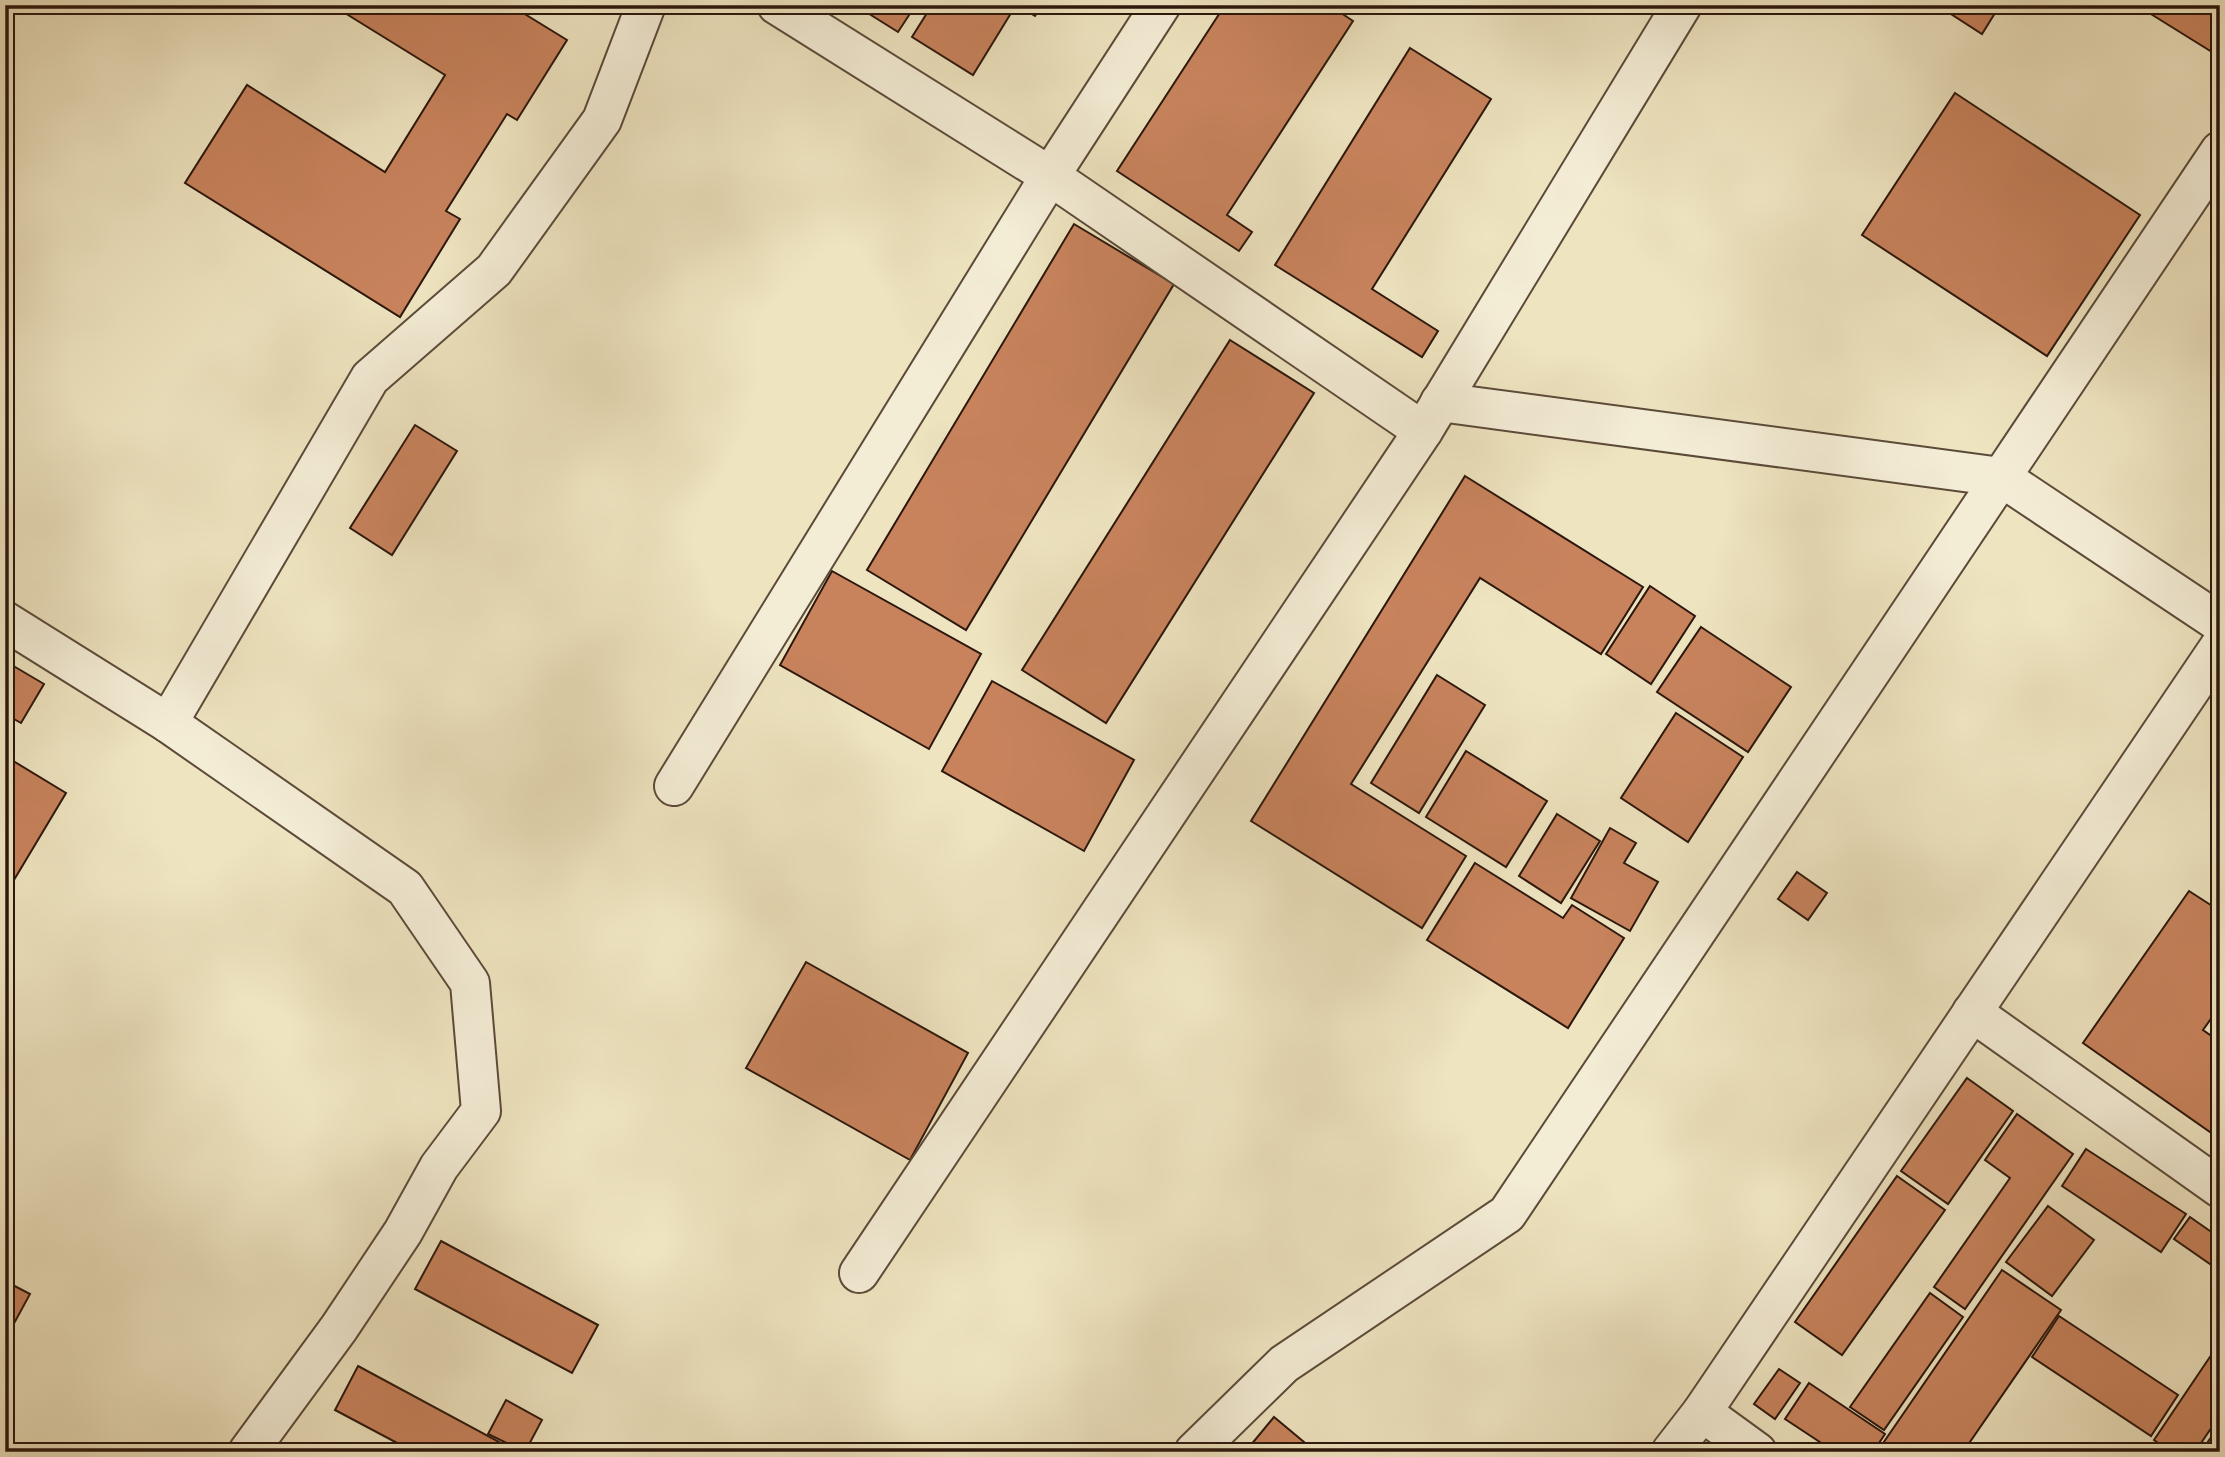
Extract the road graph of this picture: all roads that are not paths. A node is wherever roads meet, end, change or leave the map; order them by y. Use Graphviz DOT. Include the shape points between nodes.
graph roads {
  1 [pos="646,5"];
  2 [pos="777,5"];
  3 [pos="1161,5"];
  4 [pos="1682,5"];
  5 [pos="2220,151"];
  6 [pos="1049,176"];
  7 [pos="1431,416"];
  8 [pos="2001,477"];
  9 [pos="5,621"];
  10 [pos="2220,623"];
  11 [pos="2220,646"];
  12 [pos="168,723"];
  13 [pos="674,786"];
  14 [pos="1972,1012"];
  15 [pos="2220,1188"];
  16 [pos="859,1273"];
  17 [pos="1702,1412"];
  18 [pos="248,1452"];
  19 [pos="1194,1452"];
  20 [pos="1671,1452"];
  21 [pos="1758,1452"];
  1 -- 12 [label="street" via="602,120 494,270 370,378"];
  2 -- 6 [label="street"];
  3 -- 6 [label="street"];
  4 -- 7 [label="street"];
  5 -- 8 [label="street"];
  6 -- 7 [label="street"];
  6 -- 13 [label="street"];
  7 -- 8 [label="street"];
  7 -- 16 [label="street"];
  8 -- 10 [label="street"];
  8 -- 19 [label="street" via="1507,1214 1284,1364"];
  9 -- 12 [label="street"];
  11 -- 14 [label="street"];
  12 -- 18 [label="street" via="405,888 470,983 481,1111 439,1167 403,1232 339,1328"];
  14 -- 15 [label="street"];
  14 -- 17 [label="street"];
  17 -- 20 [label="street"];
  17 -- 21 [label="street"];
}
